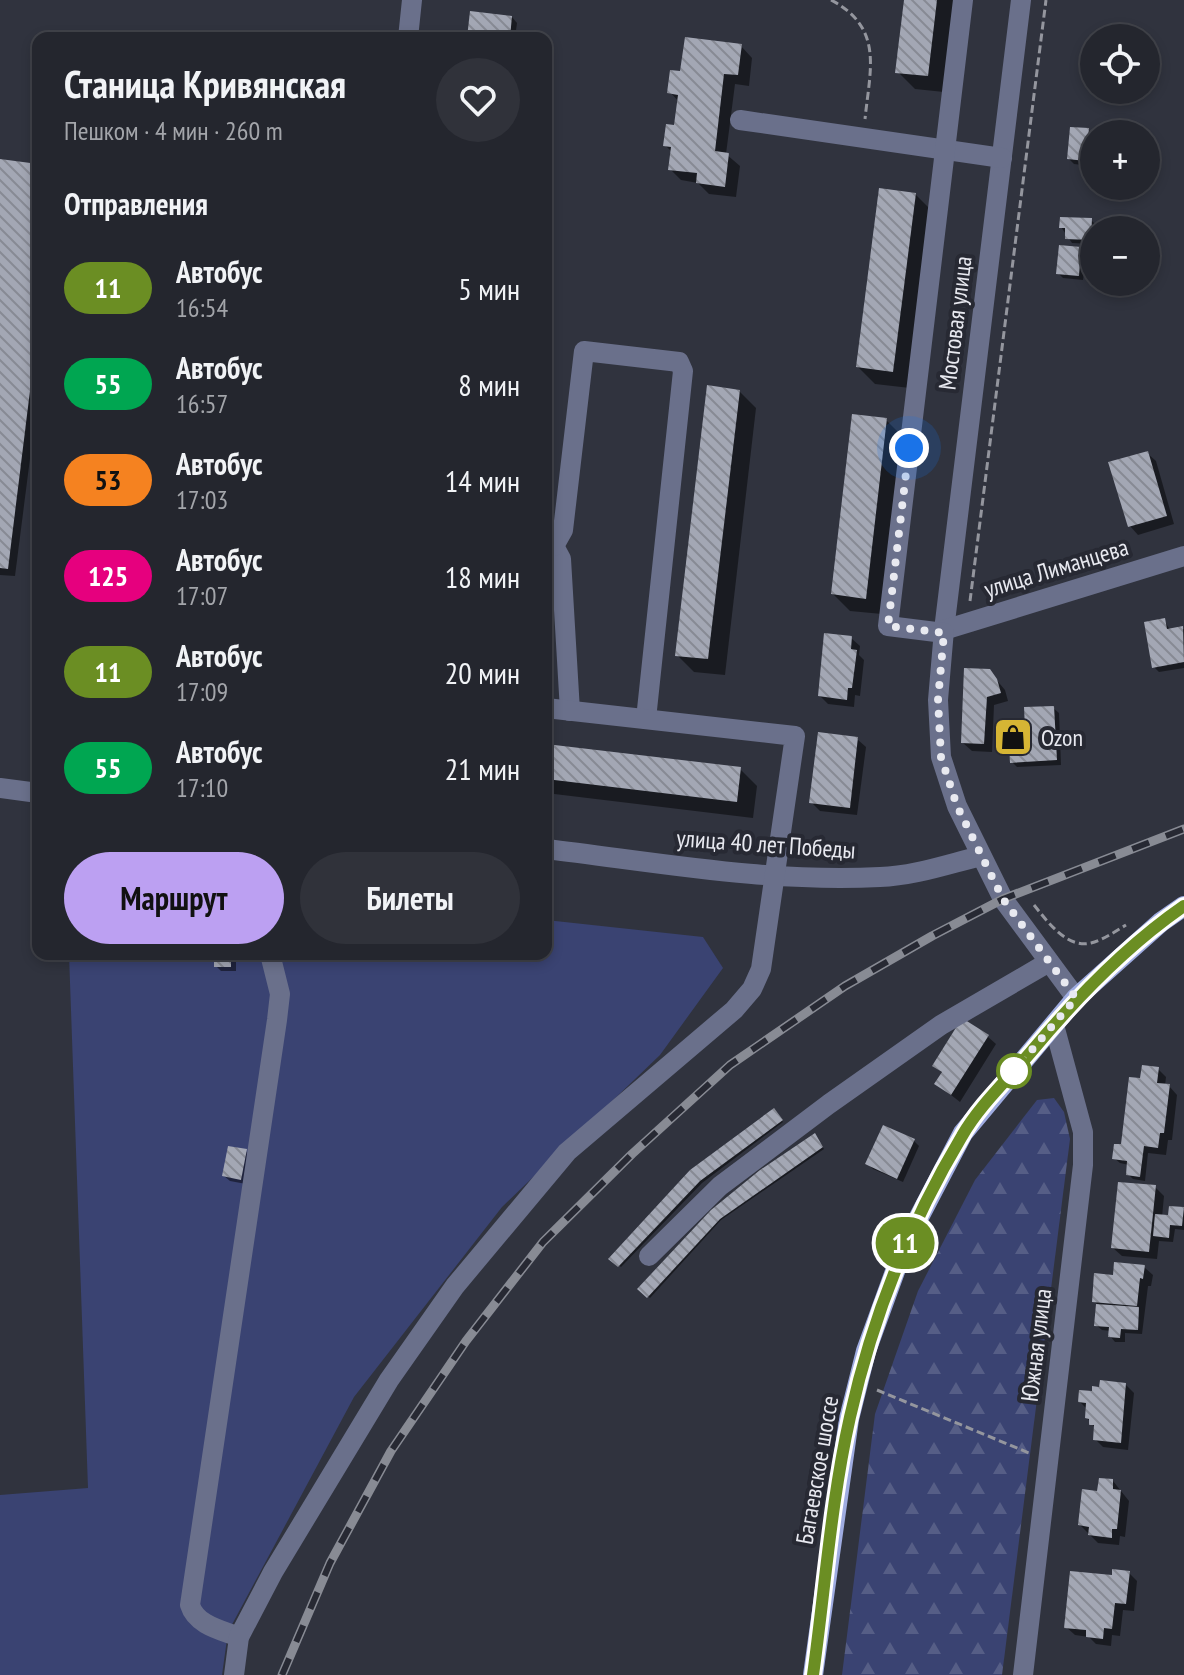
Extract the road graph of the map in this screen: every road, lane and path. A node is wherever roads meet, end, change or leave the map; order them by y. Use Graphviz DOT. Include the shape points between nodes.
graph roads {
  1 [pos="412,0"];
  2 [pos="831,0"];
  3 [pos="963,0"];
  4 [pos="1021,0"];
  5 [pos="1046,0"];
  6 [pos="409,32"];
  7 [pos="740,120"];
  8 [pos="863,138"];
  9 [pos="945,150"];
  10 [pos="1002,158"];
  11 [pos="552,540"];
  12 [pos="552,545"];
  13 [pos="1184,556"];
  14 [pos="967,623"];
  15 [pos="944,631"];
  16 [pos="552,709"];
  17 [pos="570,711"];
  18 [pos="646,719"];
  19 [pos="0,788"];
  20 [pos="32,792"];
  21 [pos="552,850"];
  22 [pos="981,856"];
  23 [pos="775,876"];
  24 [pos="1032,902"];
  25 [pos="1184,906"];
  26 [pos="1126,925"];
  27 [pos="272,960"];
  28 [pos="1049,962"];
  29 [pos="1076,998"];
  30 [pos="1054,1025"];
  31 [pos="649,1256"];
  32 [pos="859,1382"];
  33 [pos="1048,1461"];
  34 [pos="239,1637"];
  35 [pos="234,1675"];
  36 [pos="813,1675"];
  37 [pos="1023,1675"];
  1 -- 6 [label="street"];
  2 -- 8 [label="path" via="865,27 871,58"];
  3 -- 9 [label="street"];
  4 -- 10 [label="street, Мостовая улица"];
  5 -- 14 [label="path"];
  7 -- 8 [label="street"];
  8 -- 9 [label="street"];
  9 -- 10 [label="street"];
  9 -- 15 [label="street" via="888,626"];
  10 -- 15 [label="street, Мостовая улица"];
  11 -- 18 [label="street" via="563,530 584,351 679,362 683,371"];
  12 -- 17 [label="street" via="561,559"];
  13 -- 14 [label="street, улица Лиманцева"];
  14 -- 15 [label="street, улица Лиманцева"];
  15 -- 22 [label="street, Мостовая улица" via="938,700 941,757"];
  16 -- 17 [label="street"];
  17 -- 18 [label="street"];
  18 -- 23 [label="street" via="795,736"];
  19 -- 20 [label="street"];
  21 -- 23 [label="street, улица 40 лет Победы"];
  22 -- 23 [label="street, улица 40 лет Победы" via="906,875"];
  22 -- 28 [label="street, Мостовая улица" via="1003,899"];
  23 -- 34 [label="street" via="767,940 752,989 567,1152 455,1286 389,1380"];
  24 -- 26 [label="path" via="1063,937 1080,942 1089,944"];
  25 -- 29 [label="main road, Багаевское шоссе"];
  27 -- 34 [label="street" via="280,994 277,1020 190,1605 204,1623"];
  28 -- 29 [label="street, Мостовая улица"];
  28 -- 31 [label="street" via="941,1025 829,1104 720,1186"];
  29 -- 30 [label="main road, Багаевское шоссе"];
  30 -- 32 [label="main road, Багаевское шоссе" via="963,1133 905,1244"];
  30 -- 33 [label="street, Южная улица" via="1083,1132 1083,1165"];
  32 -- 33 [label="path"];
  32 -- 36 [label="main road, Багаевское шоссе" via="849,1419"];
  33 -- 37 [label="street, Южная улица"];
  34 -- 35 [label="street"];
}
